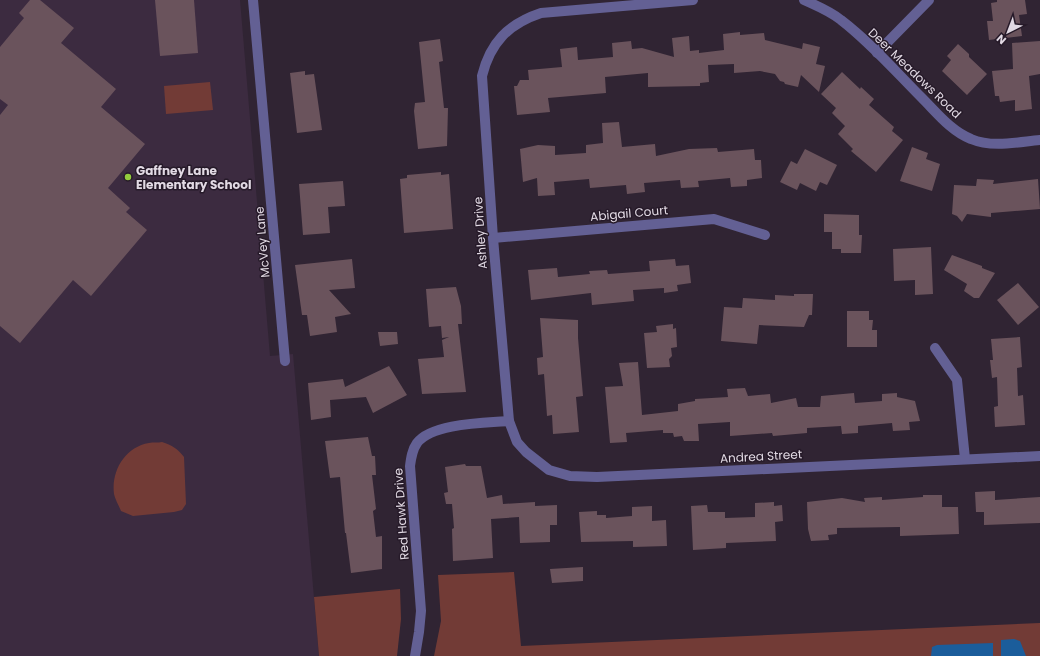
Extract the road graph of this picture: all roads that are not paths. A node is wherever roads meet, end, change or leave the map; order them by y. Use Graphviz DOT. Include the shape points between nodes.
graph roads {
  1 [pos="253,0"];
  2 [pos="692,0"];
  3 [pos="804,0"];
  4 [pos="929,0"];
  5 [pos="673,1"];
  6 [pos="877,52"];
  7 [pos="1040,140"];
  8 [pos="765,235"];
  9 [pos="493,238"];
  10 [pos="936,348"];
  11 [pos="286,361"];
  12 [pos="509,421"];
  13 [pos="1040,456"];
  14 [pos="965,459"];
  15 [pos="415,656"];
  1 -- 11 [label="street, McVey Lane"];
  2 -- 5 [label="street"];
  3 -- 6 [label="street, Deer Meadows Road" via="825,9 841,20"];
  4 -- 6 [label="street"];
  5 -- 9 [label="street, Ashley Drive" via="540,13 512,27 494,46 485,62 482,76"];
  6 -- 7 [label="street, Deer Meadows Road" via="953,129 970,139 997,144"];
  8 -- 9 [label="street, Abigail Court" via="714,219"];
  9 -- 12 [label="street, Ashley Drive"];
  10 -- 14 [label="street" via="957,380"];
  12 -- 14 [label="street, Andrea Street" via="517,442 526,452 550,470 570,476 597,477"];
  12 -- 15 [label="street, Red Hawk Drive" via="446,427 428,433 417,443 411,455 421,611"];
  13 -- 14 [label="street, Andrea Street"];
}
